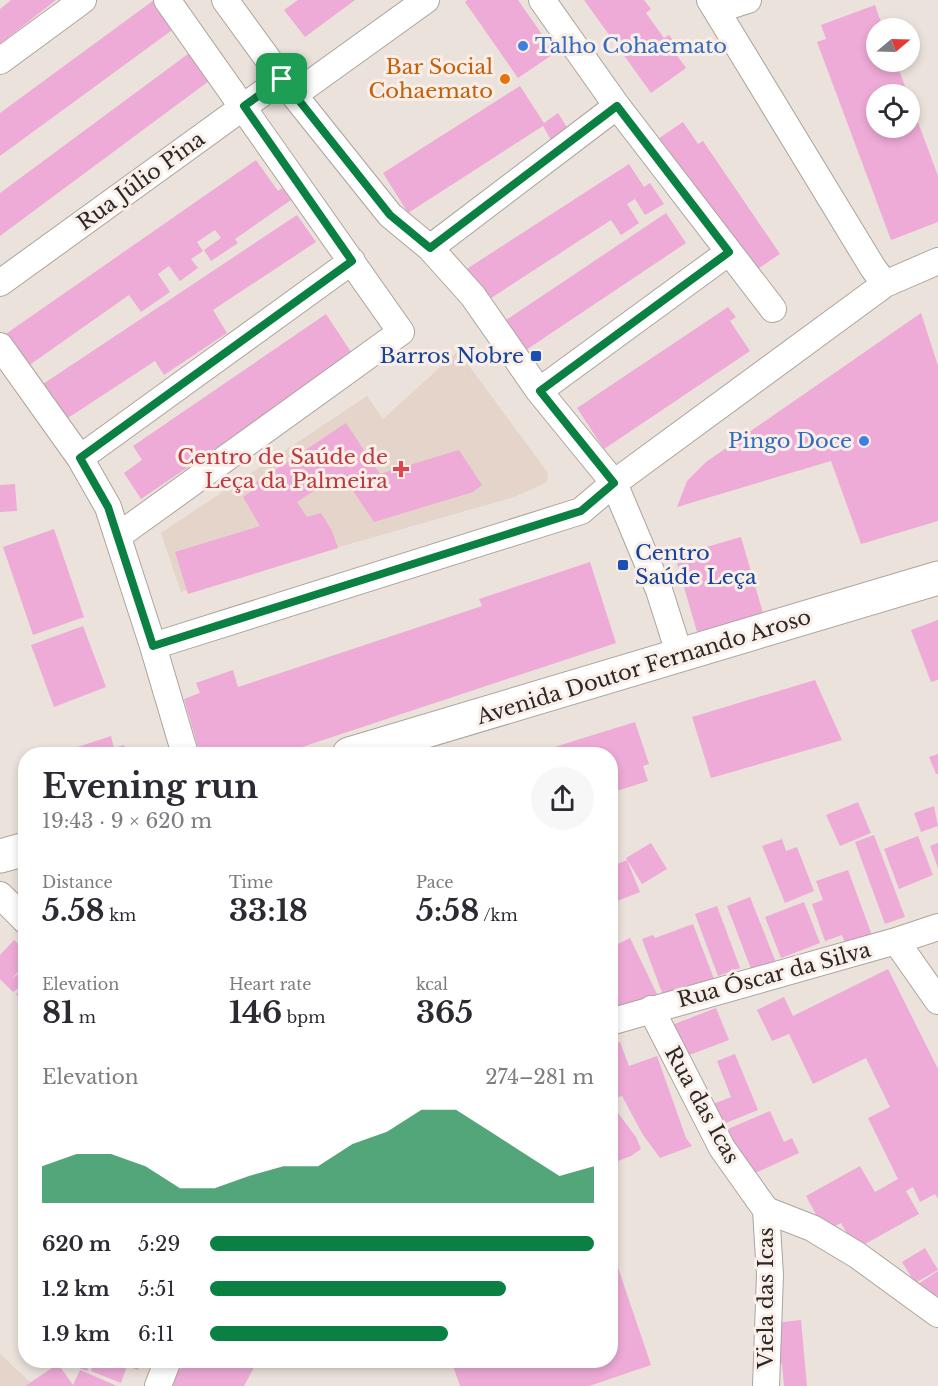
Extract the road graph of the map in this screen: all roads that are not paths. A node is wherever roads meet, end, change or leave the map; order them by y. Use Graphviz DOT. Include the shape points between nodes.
graph roads {
  1 [pos="83,0"];
  2 [pos="167,0"];
  3 [pos="225,0"];
  4 [pos="426,0"];
  5 [pos="542,0"];
  6 [pos="748,0"];
  7 [pos="714,5"];
  8 [pos="0,61"];
  9 [pos="288,87"];
  10 [pos="244,106"];
  11 [pos="617,106"];
  12 [pos="430,248"];
  13 [pos="729,252"];
  14 [pos="352,261"];
  15 [pos="938,261"];
  16 [pos="0,283"];
  17 [pos="885,284"];
  18 [pos="773,309"];
  19 [pos="0,346"];
  20 [pos="540,391"];
  21 [pos="80,458"];
  22 [pos="614,483"];
  23 [pos="118,536"];
  24 [pos="938,578"];
  25 [pos="153,646"];
  26 [pos="680,656"];
  27 [pos="183,747"];
  28 [pos="373,747"];
  29 [pos="18,851"];
  30 [pos="0,856"];
  31 [pos="0,894"];
  32 [pos="18,913"];
  33 [pos="938,927"];
  34 [pos="897,941"];
  35 [pos="938,1001"];
  36 [pos="651,1009"];
  37 [pos="618,1019"];
  38 [pos="766,1210"];
  39 [pos="937,1312"];
  40 [pos="165,1368"];
  41 [pos="158,1386"];
  42 [pos="766,1386"];
  1 -- 8 [label="street"];
  2 -- 10 [label="street"];
  3 -- 9 [label="street"];
  4 -- 9 [label="street, Rua Júlio Pina"];
  5 -- 11 [label="street"];
  6 -- 7 [label="street"];
  7 -- 17 [label="street"];
  9 -- 10 [label="street, Rua Júlio Pina"];
  9 -- 12 [label="street" via="390,215"];
  10 -- 14 [label="street"];
  10 -- 16 [label="street, Rua Júlio Pina"];
  11 -- 12 [label="street"];
  11 -- 13 [label="street"];
  12 -- 20 [label="street" via="473,296"];
  13 -- 18 [label="street"];
  13 -- 20 [label="street"];
  14 -- 21 [label="street"];
  14 -- 23 [label="street" via="401,332"];
  15 -- 17 [label="street"];
  17 -- 22 [label="street"];
  19 -- 21 [label="street"];
  20 -- 22 [label="street"];
  21 -- 23 [label="street" via="108,507"];
  22 -- 25 [label="street" via="581,511"];
  22 -- 26 [label="street" via="659,590"];
  23 -- 25 [label="street"];
  24 -- 26 [label="main road, Avenida Doutor Fernando Aroso"];
  25 -- 27 [label="street"];
  26 -- 28 [label="main road, Avenida Doutor Fernando Aroso"];
  29 -- 30 [label="main road"];
  31 -- 32 [label="street"];
  33 -- 34 [label="street, Rua Óscar da Silva"];
  34 -- 35 [label="street"];
  34 -- 36 [label="street, Rua Óscar da Silva"];
  36 -- 37 [label="street, Rua Óscar da Silva"];
  36 -- 38 [label="street, Rua das Icas" via="722,1148"];
  38 -- 39 [label="street" via="812,1228"];
  38 -- 42 [label="street, Viela das Icas" via="770,1275"];
  40 -- 41 [label="street"];
}
